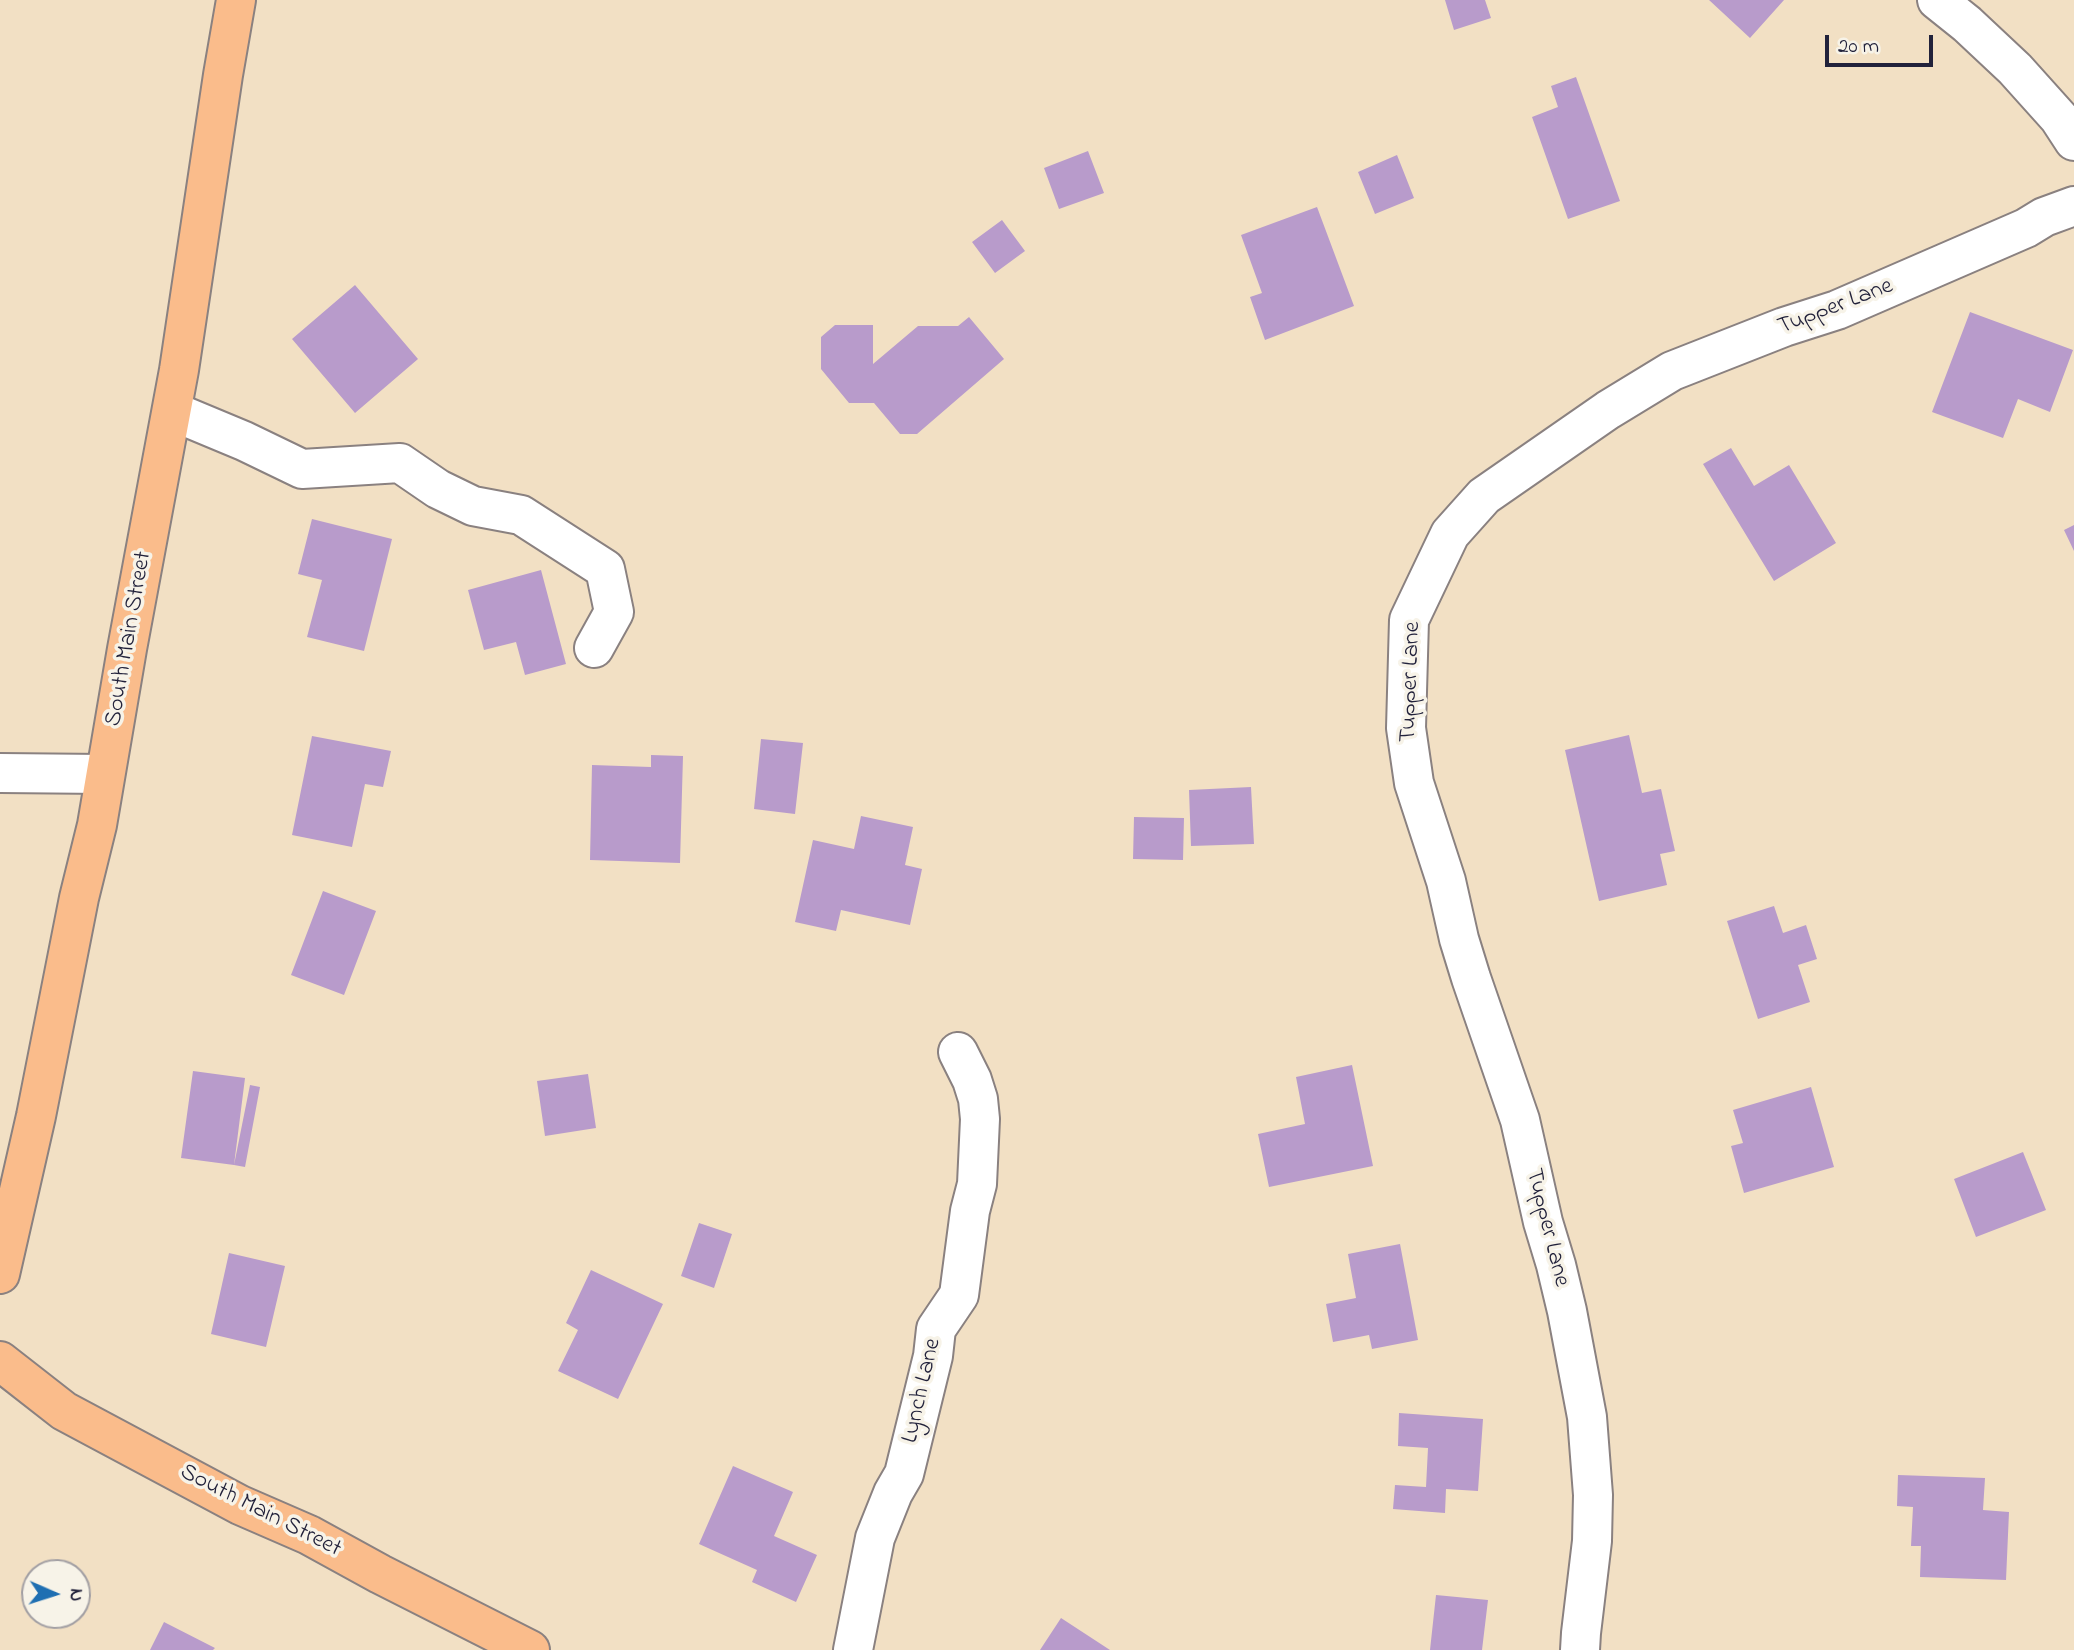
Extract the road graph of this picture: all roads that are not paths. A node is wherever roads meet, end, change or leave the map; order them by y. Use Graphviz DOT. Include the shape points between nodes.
graph roads {
  1 [pos="236,0"];
  2 [pos="1937,0"];
  3 [pos="2074,141"];
  4 [pos="2074,206"];
  5 [pos="172,411"];
  6 [pos="594,648"];
  7 [pos="0,773"];
  8 [pos="105,774"];
  9 [pos="958,1052"];
  10 [pos="0,1274"];
  11 [pos="0,1361"];
  12 [pos="530,1650"];
  13 [pos="853,1650"];
  14 [pos="1580,1650"];
  1 -- 5 [label="main road, South Main Street"];
  2 -- 3 [label="street" via="2015,69"];
  4 -- 14 [label="street, Tupper Lane" via="1838,310 1672,371 1608,410 1484,496 1450,534 1409,620 1406,728 1414,783 1471,978 1520,1120 1567,1311 1587,1417 1592,1541"];
  5 -- 6 [label="street" via="302,469 400,463 473,506 522,515 605,569 614,612"];
  5 -- 8 [label="main road, South Main Street"];
  7 -- 8 [label="street"];
  8 -- 10 [label="main road, South Main Street"];
  9 -- 13 [label="street, Lynch Lane" via="972,1080 980,1119 976,1184 959,1295 936,1329 904,1474 875,1538"];
  11 -- 12 [label="main road, South Main Street" via="64,1411"];
}
